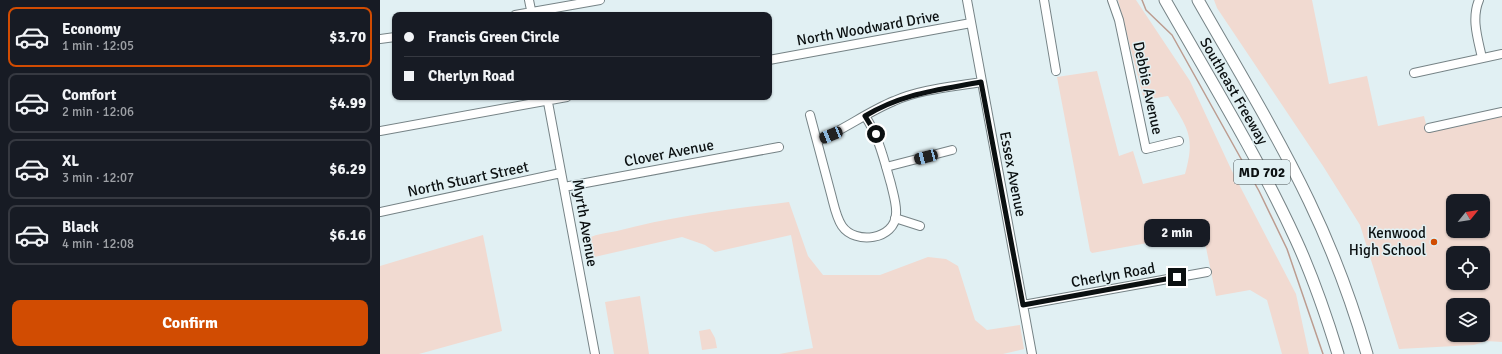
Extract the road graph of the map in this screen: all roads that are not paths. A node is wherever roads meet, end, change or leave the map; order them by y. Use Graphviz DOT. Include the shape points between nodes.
graph roads {
  1 [pos="529,0"];
  2 [pos="600,0"];
  3 [pos="967,0"];
  4 [pos="1044,0"];
  5 [pos="1112,0"];
  6 [pos="1165,0"];
  7 [pos="1198,0"];
  8 [pos="1479,0"];
  9 [pos="531,12"];
  10 [pos="541,12"];
  11 [pos="971,23"];
  12 [pos="392,38"];
  13 [pos="380,40"];
  14 [pos="1502,54"];
  15 [pos="1482,58"];
  16 [pos="772,59"];
  17 [pos="1056,71"];
  18 [pos="1414,73"];
  19 [pos="981,82"];
  20 [pos="543,100"];
  21 [pos="548,100"];
  22 [pos="1502,112"];
  23 [pos="810,115"];
  24 [pos="865,116"];
  25 [pos="1429,128"];
  26 [pos="380,131"];
  27 [pos="817,141"];
  28 [pos="1180,141"];
  29 [pos="779,147"];
  30 [pos="952,150"];
  31 [pos="886,167"];
  32 [pos="561,173"];
  33 [pos="564,187"];
  34 [pos="380,212"];
  35 [pos="895,218"];
  36 [pos="920,226"];
  37 [pos="1207,272"];
  38 [pos="1023,305"];
  39 [pos="595,354"];
  40 [pos="1032,354"];
  41 [pos="1338,354"];
  42 [pos="1368,354"];
  1 -- 9 [label="street"];
  2 -- 10 [label="street"];
  3 -- 11 [label="street, Essex Avenue"];
  4 -- 17 [label="street"];
  5 -- 28 [label="street, Debbie Avenue" via="1126,50 1146,150"];
  6 -- 41 [label="highway, Southeast Freeway / MD 702" via="1246,141 1280,207 1309,270"];
  7 -- 42 [label="highway, Southeast Freeway / MD 702" via="1278,140 1310,202 1346,289"];
  8 -- 15 [label="street" via="1475,24"];
  11 -- 16 [label="street, North Woodward Drive"];
  11 -- 19 [label="street, Essex Avenue"];
  12 -- 13 [label="street"];
  14 -- 15 [label="street"];
  15 -- 18 [label="street"];
  19 -- 24 [label="street" via="908,96"];
  19 -- 38 [label="street, Essex Avenue"];
  20 -- 26 [label="street"];
  21 -- 32 [label="street, Myrth Avenue"];
  22 -- 25 [label="street"];
  23 -- 27 [label="street"];
  24 -- 27 [label="street" via="839,132"];
  24 -- 31 [label="street" via="878,140"];
  27 -- 35 [label="street" via="836,213 845,230 860,237 872,238 884,232"];
  29 -- 33 [label="street, Clover Avenue"];
  30 -- 31 [label="street"];
  31 -- 35 [label="street" via="896,207"];
  32 -- 33 [label="street, Myrth Avenue"];
  32 -- 34 [label="street, North Stuart Street"];
  33 -- 39 [label="street, Myrth Avenue"];
  35 -- 36 [label="street"];
  37 -- 38 [label="street, Cherlyn Road"];
  38 -- 40 [label="street, Essex Avenue"];
}
